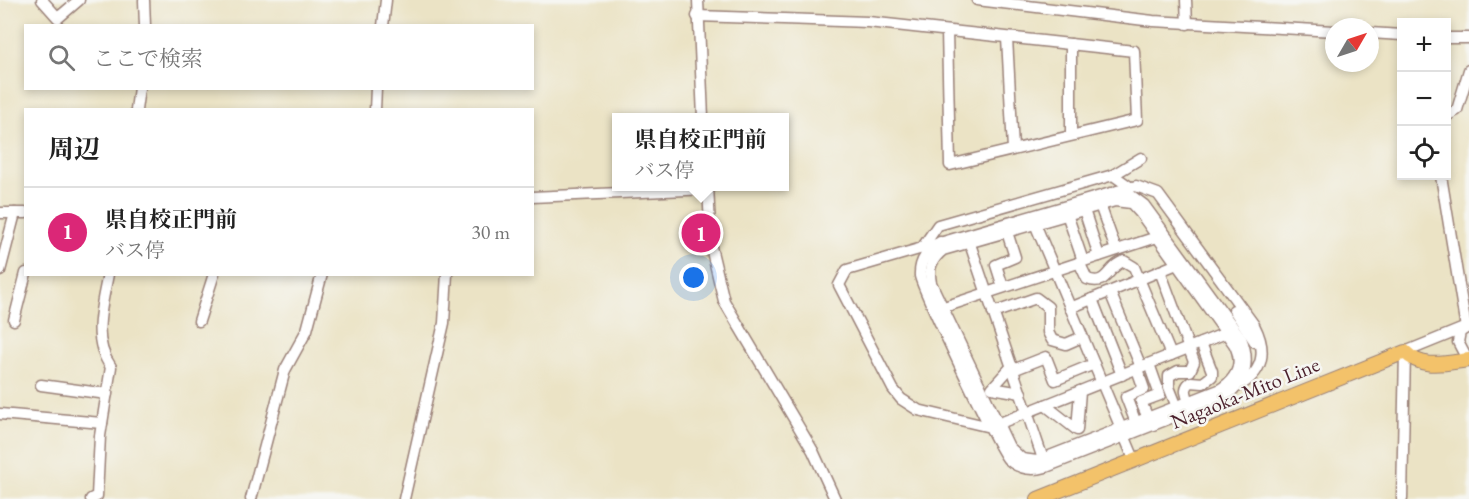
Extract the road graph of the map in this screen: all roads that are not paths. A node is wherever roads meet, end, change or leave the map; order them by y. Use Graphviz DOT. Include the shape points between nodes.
graph roads {
  1 [pos="42,0"];
  2 [pos="79,0"];
  3 [pos="144,0"];
  4 [pos="386,0"];
  5 [pos="698,0"];
  6 [pos="977,0"];
  7 [pos="1186,0"];
  8 [pos="697,16"];
  9 [pos="145,24"];
  10 [pos="383,24"];
  11 [pos="1187,24"];
  12 [pos="947,31"];
  13 [pos="1325,31"];
  14 [pos="1379,34"];
  15 [pos="1397,35"];
  16 [pos="1007,38"];
  17 [pos="1451,38"];
  18 [pos="1469,38"];
  19 [pos="1071,44"];
  20 [pos="1469,70"];
  21 [pos="139,90"];
  22 [pos="376,90"];
  23 [pos="136,108"];
  24 [pos="375,108"];
  25 [pos="704,113"];
  26 [pos="1451,113"];
  27 [pos="1071,135"];
  28 [pos="1013,150"];
  29 [pos="1141,158"];
  30 [pos="1113,175"];
  31 [pos="1442,180"];
  32 [pos="1133,186"];
  33 [pos="649,191"];
  34 [pos="708,191"];
  35 [pos="1111,193"];
  36 [pos="534,197"];
  37 [pos="1100,205"];
  38 [pos="1084,210"];
  39 [pos="0,213"];
  40 [pos="20,213"];
  41 [pos="1067,214"];
  42 [pos="1034,220"];
  43 [pos="1007,232"];
  44 [pos="1162,235"];
  45 [pos="968,239"];
  46 [pos="940,242"];
  47 [pos="922,248"];
  48 [pos="1116,250"];
  49 [pos="2,255"];
  50 [pos="1099,256"];
  51 [pos="1081,262"];
  52 [pos="1177,264"];
  53 [pos="1055,270"];
  54 [pos="0,271"];
  55 [pos="1160,271"];
  56 [pos="25,276"];
  57 [pos="108,276"];
  58 [pos="213,276"];
  59 [pos="321,276"];
  60 [pos="447,276"];
  61 [pos="1140,279"];
  62 [pos="1003,287"];
  63 [pos="1110,292"];
  64 [pos="987,293"];
  65 [pos="1092,299"];
  66 [pos="939,308"];
  67 [pos="1070,308"];
  68 [pos="993,313"];
  69 [pos="14,320"];
  70 [pos="199,321"];
  71 [pos="1468,327"];
  72 [pos="1226,333"];
  73 [pos="1082,337"];
  74 [pos="1201,344"];
  75 [pos="1189,348"];
  76 [pos="1405,352"];
  77 [pos="1171,355"];
  78 [pos="1468,360"];
  79 [pos="1094,364"];
  80 [pos="1142,367"];
  81 [pos="1012,368"];
  82 [pos="1122,375"];
  83 [pos="1101,383"];
  84 [pos="41,385"];
  85 [pos="1237,387"];
  86 [pos="1080,391"];
  87 [pos="1021,393"];
  88 [pos="107,394"];
  89 [pos="1189,402"];
  90 [pos="1045,405"];
  91 [pos="1177,406"];
  92 [pos="1027,412"];
  93 [pos="0,414"];
  94 [pos="1148,418"];
  95 [pos="102,423"];
  96 [pos="1136,423"];
  97 [pos="994,425"];
  98 [pos="1122,433"];
  99 [pos="1134,459"];
  100 [pos="1045,463"];
  101 [pos="91,499"];
  102 [pos="251,499"];
  103 [pos="404,499"];
  104 [pos="836,499"];
  105 [pos="1038,499"];
  106 [pos="1402,499"];
  1 -- 2 [label="street" via="58,18"];
  3 -- 9 [label="street"];
  4 -- 10 [label="street"];
  5 -- 8 [label="street"];
  6 -- 11 [label="street"];
  7 -- 11 [label="street"];
  8 -- 12 [label="street" via="868,22"];
  8 -- 25 [label="street"];
  11 -- 13 [label="street"];
  12 -- 16 [label="street"];
  12 -- 28 [label="street" via="950,165"];
  14 -- 15 [label="street"];
  16 -- 19 [label="street"];
  16 -- 28 [label="street"];
  17 -- 18 [label="street"];
  19 -- 27 [label="street"];
  19 -- 27 [label="street" via="1134,51 1137,120"];
  20 -- 26 [label="street" via="1457,110"];
  21 -- 23 [label="street"];
  22 -- 24 [label="street"];
  27 -- 28 [label="street"];
  29 -- 30 [label="street"];
  30 -- 32 [label="street"];
  30 -- 47 [label="street" via="938,225"];
  31 -- 71 [label="street"];
  32 -- 35 [label="street"];
  32 -- 85 [label="street" via="1158,195 1254,325 1262,350 1259,367 1252,379"];
  33 -- 36 [label="street"];
  34 -- 104 [label="street" via="711,247 724,301 813,451"];
  35 -- 42 [label="street"];
  35 -- 44 [label="street" via="1138,199"];
  37 -- 38 [label="street"];
  37 -- 44 [label="street" via="1115,201 1131,203"];
  37 -- 48 [label="street"];
  38 -- 41 [label="street"];
  38 -- 50 [label="street"];
  39 -- 40 [label="street"];
  40 -- 49 [label="street"];
  41 -- 42 [label="street"];
  41 -- 51 [label="street"];
  42 -- 43 [label="street"];
  42 -- 45 [label="street"];
  42 -- 53 [label="street"];
  43 -- 45 [label="street"];
  43 -- 62 [label="street" via="1015,258 996,264"];
  44 -- 48 [label="street"];
  44 -- 52 [label="street"];
  44 -- 85 [label="street" via="1241,338 1246,364"];
  45 -- 46 [label="street"];
  45 -- 64 [label="street"];
  45 -- 66 [label="street" via="943,250 930,265"];
  46 -- 47 [label="street"];
  46 -- 66 [label="street" via="924,257 920,275"];
  47 -- 97 [label="street" via="847,270 838,285 901,399 918,410"];
  48 -- 50 [label="street"];
  49 -- 54 [label="street"];
  50 -- 51 [label="street"];
  51 -- 53 [label="street"];
  51 -- 61 [label="street" via="1087,279 1095,282 1106,279 1112,267 1124,261 1134,267"];
  52 -- 55 [label="street"];
  52 -- 72 [label="street"];
  53 -- 62 [label="street"];
  53 -- 67 [label="street"];
  55 -- 61 [label="street"];
  55 -- 75 [label="street"];
  56 -- 69 [label="street"];
  57 -- 88 [label="street" via="99,341 111,367"];
  58 -- 70 [label="street"];
  59 -- 102 [label="street" via="307,330 285,370"];
  60 -- 103 [label="street" via="444,323"];
  61 -- 63 [label="street"];
  61 -- 77 [label="street"];
  62 -- 64 [label="street"];
  63 -- 65 [label="street"];
  63 -- 80 [label="street"];
  64 -- 66 [label="street"];
  64 -- 68 [label="street"];
  65 -- 67 [label="street"];
  65 -- 82 [label="street"];
  66 -- 97 [label="street"];
  67 -- 73 [label="street"];
  68 -- 73 [label="street" via="1036,298 1048,307 1048,332 1052,340 1066,344"];
  68 -- 81 [label="street"];
  71 -- 76 [label="street"];
  71 -- 78 [label="street" via="1460,332 1458,342"];
  72 -- 74 [label="street"];
  72 -- 89 [label="street" via="1238,352 1234,378 1219,390"];
  73 -- 79 [label="street"];
  74 -- 75 [label="street"];
  74 -- 89 [label="street" via="1212,376 1203,383 1191,382 1186,386"];
  75 -- 77 [label="street"];
  75 -- 91 [label="street" via="1194,367 1185,373 1173,372 1168,381"];
  76 -- 78 [label="main road" via="1413,361 1425,364"];
  76 -- 99 [label="main road, Nagaoka-Mito Line"];
  76 -- 106 [label="street"];
  77 -- 80 [label="street"];
  79 -- 81 [label="street" via="1056,380 1046,357"];
  79 -- 83 [label="street"];
  80 -- 82 [label="street"];
  80 -- 94 [label="street" via="1160,395 1142,402"];
  80 -- 96 [label="street" via="1144,389 1126,397"];
  81 -- 87 [label="street"];
  81 -- 87 [label="street" via="992,388"];
  82 -- 83 [label="street"];
  83 -- 86 [label="street"];
  83 -- 98 [label="street"];
  84 -- 88 [label="street"];
  85 -- 98 [label="street" via="1224,397"];
  86 -- 90 [label="street"];
  86 -- 90 [label="street" via="1077,430"];
  87 -- 92 [label="street"];
  88 -- 95 [label="street"];
  89 -- 91 [label="street"];
  90 -- 92 [label="street"];
  91 -- 94 [label="street"];
  92 -- 97 [label="street"];
  92 -- 100 [label="street"];
  93 -- 95 [label="street"];
  94 -- 96 [label="street"];
  95 -- 101 [label="street" via="97,496"];
  96 -- 98 [label="street"];
  97 -- 100 [label="street" via="1008,459 1030,471"];
  98 -- 99 [label="street"];
  98 -- 100 [label="street"];
  99 -- 105 [label="main road, Nagaoka-Mito Line"];
}
